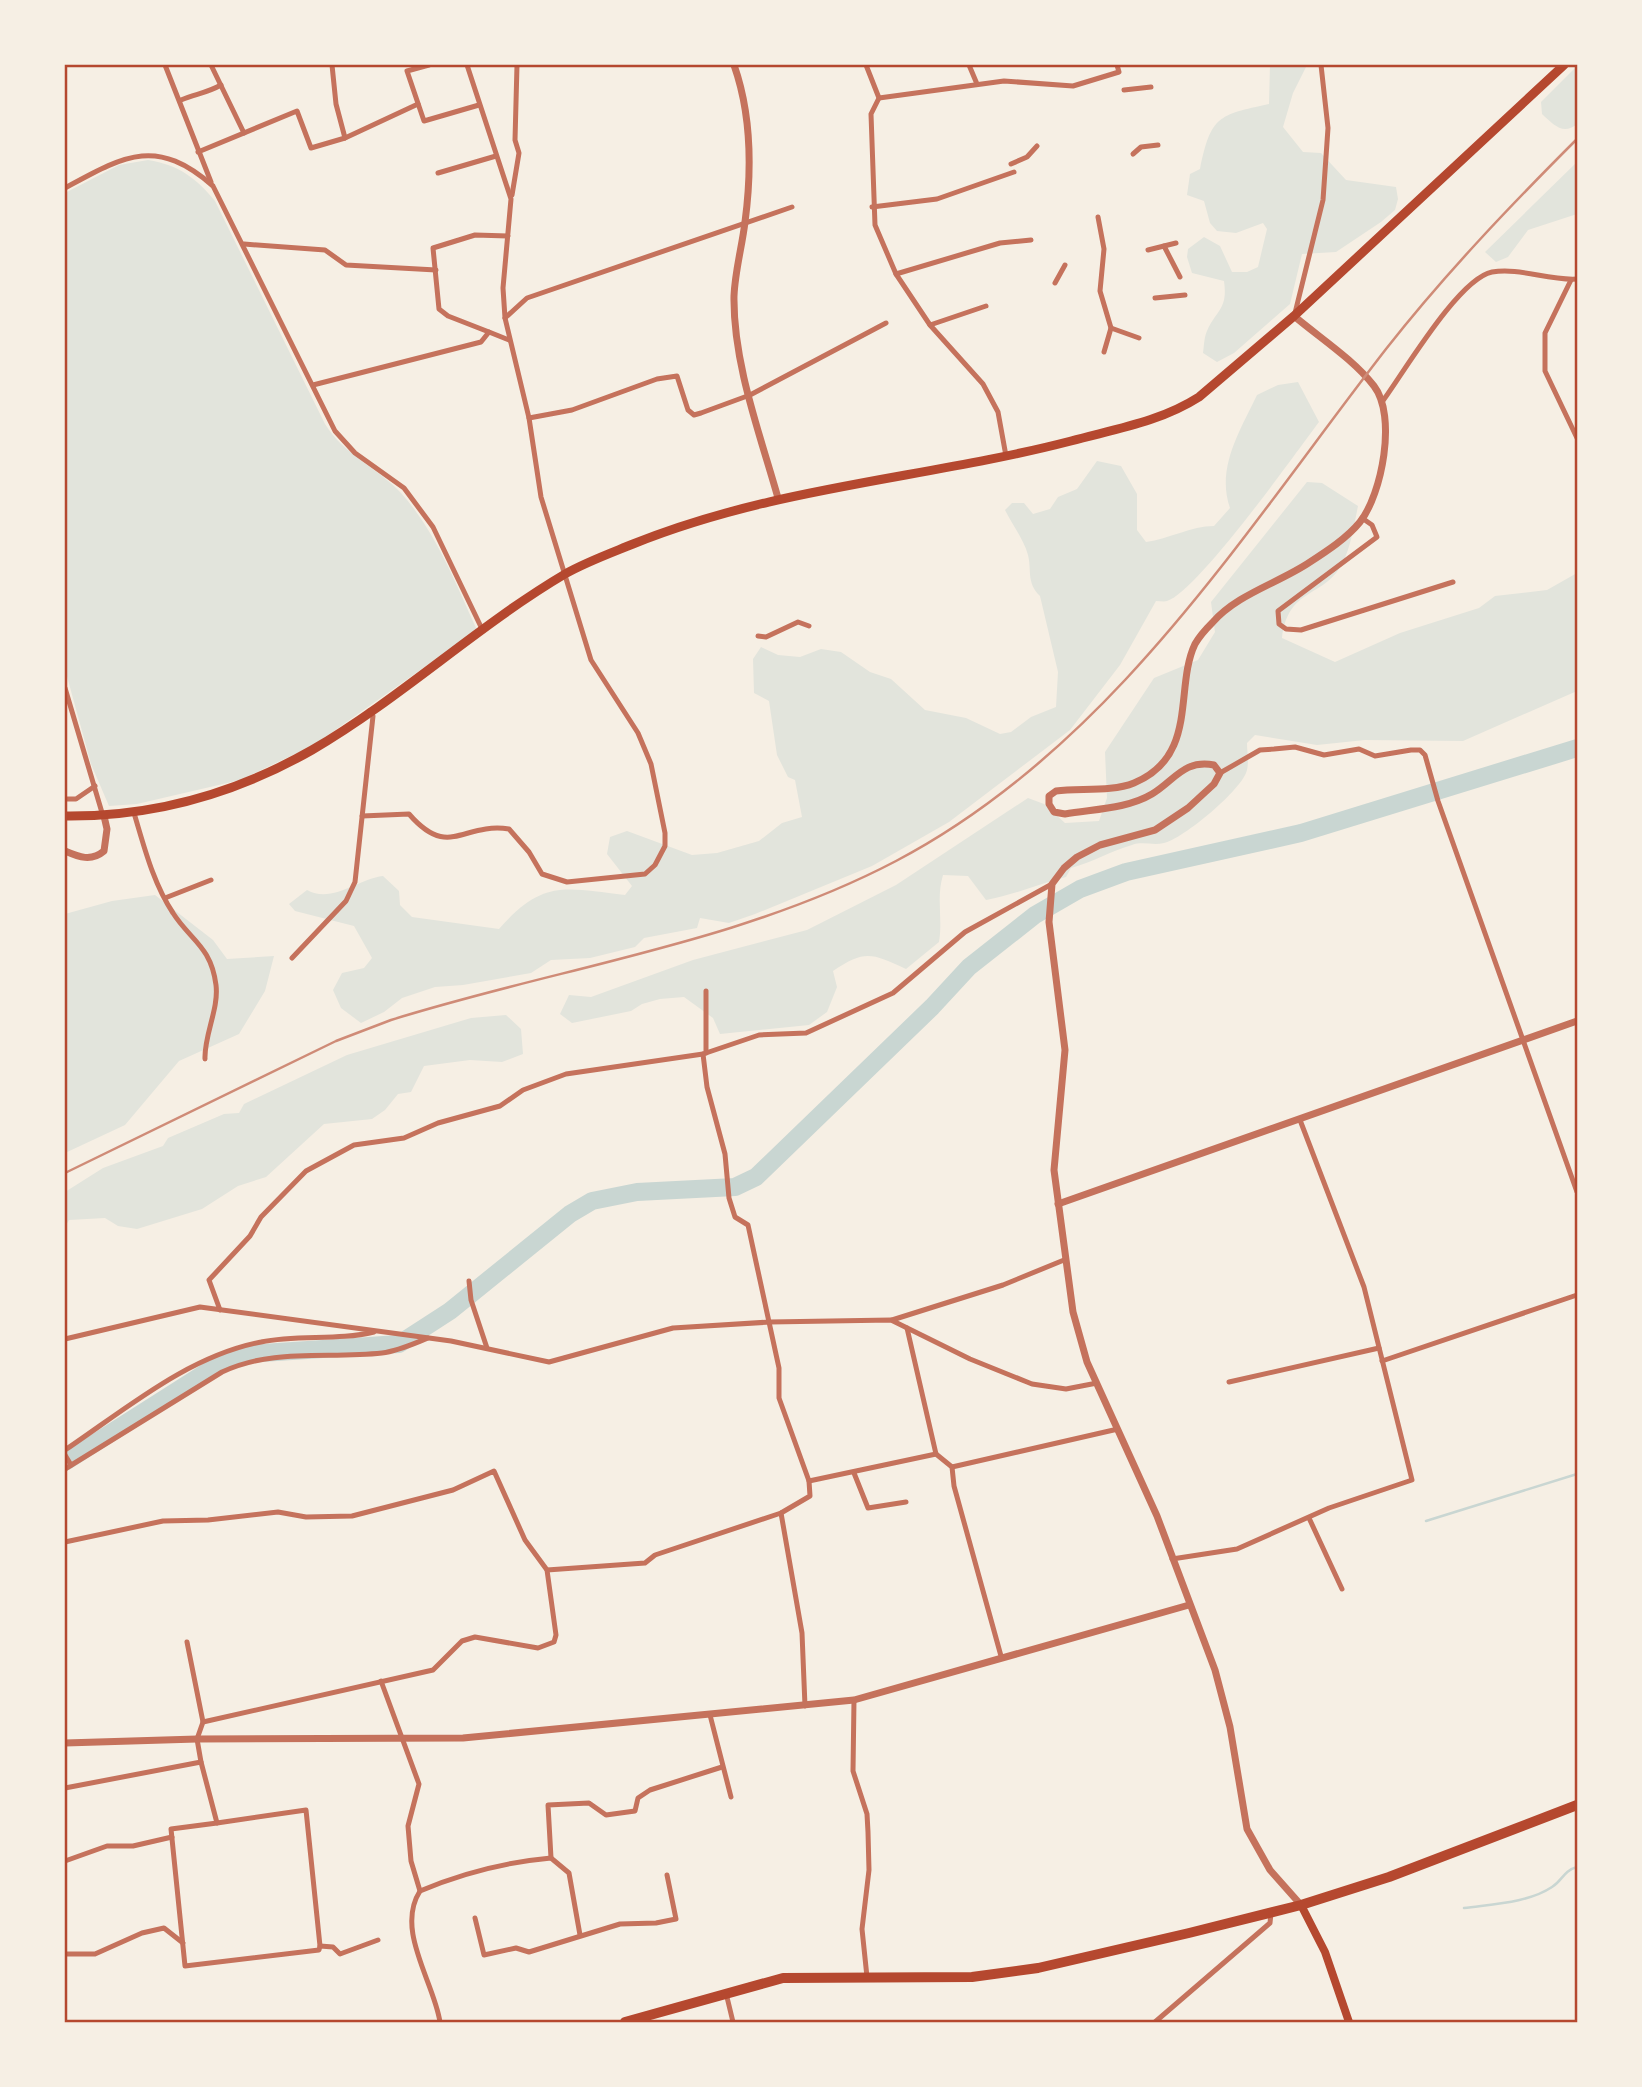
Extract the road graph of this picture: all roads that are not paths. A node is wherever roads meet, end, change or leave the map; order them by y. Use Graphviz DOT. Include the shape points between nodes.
graph roads {
  1 [pos="166,65"];
  2 [pos="211,65"];
  3 [pos="332,65"];
  4 [pos="429,65"];
  5 [pos="467,65"];
  6 [pos="517,65"];
  7 [pos="734,65"];
  8 [pos="866,65"];
  9 [pos="969,65"];
  10 [pos="1117,65"];
  11 [pos="1321,65"];
  12 [pos="1564,65"];
  13 [pos="407,68"];
  14 [pos="977,84"];
  15 [pos="221,85"];
  16 [pos="1151,88"];
  17 [pos="1124,90"];
  18 [pos="879,98"];
  19 [pos="181,100"];
  20 [pos="418,104"];
  21 [pos="479,105"];
  22 [pos="244,133"];
  23 [pos="345,138"];
  24 [pos="1158,145"];
  25 [pos="1037,146"];
  26 [pos="198,152"];
  27 [pos="1133,154"];
  28 [pos="496,156"];
  29 [pos="1011,164"];
  30 [pos="1014,172"];
  31 [pos="438,173"];
  32 [pos="213,186"];
  33 [pos="65,187"];
  34 [pos="511,199"];
  35 [pos="792,207"];
  36 [pos="872,207"];
  37 [pos="1098,217"];
  38 [pos="745,223"];
  39 [pos="508,236"];
  40 [pos="1031,240"];
  41 [pos="1177,243"];
  42 [pos="244,244"];
  43 [pos="1164,246"];
  44 [pos="1148,250"];
  45 [pos="1065,265"];
  46 [pos="436,270"];
  47 [pos="896,274"];
  48 [pos="1180,276"];
  49 [pos="1574,279"];
  50 [pos="1055,283"];
  51 [pos="1185,295"];
  52 [pos="1155,298"];
  53 [pos="986,306"];
  54 [pos="1294,316"];
  55 [pos="505,318"];
  56 [pos="886,323"];
  57 [pos="930,325"];
  58 [pos="1111,328"];
  59 [pos="489,332"];
  60 [pos="1139,338"];
  61 [pos="509,340"];
  62 [pos="1104,352"];
  63 [pos="313,386"];
  64 [pos="750,395"];
  65 [pos="1382,402"];
  66 [pos="529,418"];
  67 [pos="1577,438"];
  68 [pos="1006,456"];
  69 [pos="778,498"];
  70 [pos="1363,518"];
  71 [pos="566,573"];
  72 [pos="1453,582"];
  73 [pos="809,626"];
  74 [pos="483,631"];
  75 [pos="758,636"];
  76 [pos="65,688"];
  77 [pos="369,711"];
  78 [pos="1220,773"];
  79 [pos="95,786"];
  80 [pos="65,799"];
  81 [pos="134,813"];
  82 [pos="65,816"];
  83 [pos="104,816"];
  84 [pos="362,816"];
  85 [pos="65,851"];
  86 [pos="211,880"];
  87 [pos="1052,884"];
  88 [pos="165,898"];
  89 [pos="292,958"];
  90 [pos="706,991"];
  91 [pos="1577,1020"];
  92 [pos="1524,1040"];
  93 [pos="704,1053"];
  94 [pos="205,1059"];
  95 [pos="1300,1119"];
  96 [pos="1577,1192"];
  97 [pos="1058,1204"];
  98 [pos="1064,1261"];
  99 [pos="469,1284"];
  100 [pos="1577,1295"];
  101 [pos="220,1310"];
  102 [pos="891,1320"];
  103 [pos="770,1322"];
  104 [pos="907,1328"];
  105 [pos="377,1331"];
  106 [pos="426,1338"];
  107 [pos="65,1339"];
  108 [pos="487,1348"];
  109 [pos="1379,1348"];
  110 [pos="1382,1361"];
  111 [pos="1229,1382"];
  112 [pos="1097,1383"];
  113 [pos="1118,1429"];
  114 [pos="65,1452"];
  115 [pos="936,1454"];
  116 [pos="71,1464"];
  117 [pos="952,1467"];
  118 [pos="65,1469"];
  119 [pos="854,1473"];
  120 [pos="809,1480"];
  121 [pos="905,1502"];
  122 [pos="781,1513"];
  123 [pos="1309,1518"];
  124 [pos="65,1542"];
  125 [pos="1172,1559"];
  126 [pos="547,1570"];
  127 [pos="1342,1589"];
  128 [pos="1189,1605"];
  129 [pos="187,1642"];
  130 [pos="1001,1656"];
  131 [pos="381,1681"];
  132 [pos="854,1700"];
  133 [pos="805,1706"];
  134 [pos="710,1715"];
  135 [pos="203,1722"];
  136 [pos="404,1738"];
  137 [pos="197,1739"];
  138 [pos="65,1743"];
  139 [pos="201,1762"];
  140 [pos="722,1767"];
  141 [pos="65,1788"];
  142 [pos="731,1797"];
  143 [pos="1577,1805"];
  144 [pos="217,1822"];
  145 [pos="172,1837"];
  146 [pos="551,1858"];
  147 [pos="65,1861"];
  148 [pos="667,1875"];
  149 [pos="420,1891"];
  150 [pos="1301,1905"];
  151 [pos="1271,1913"];
  152 [pos="475,1918"];
  153 [pos="580,1935"];
  154 [pos="378,1940"];
  155 [pos="183,1942"];
  156 [pos="320,1946"];
  157 [pos="65,1954"];
  158 [pos="867,1978"];
  159 [pos="726,1993"];
  160 [pos="440,2022"];
  161 [pos="625,2022"];
  162 [pos="733,2022"];
  163 [pos="1154,2022"];
  164 [pos="1349,2022"];
  1 -- 19 [label="street"];
  2 -- 15 [label="street"];
  3 -- 23 [label="street"];
  4 -- 13 [label="street"];
  5 -- 21 [label="street"];
  6 -- 34 [label="street" via="515,140 519,153"];
  7 -- 38 [label="street" via="749,131"];
  8 -- 18 [label="street"];
  9 -- 14 [label="street"];
  10 -- 14 [label="street" via="1119,72 1073,86 1004,81"];
  11 -- 54 [label="street" via="1328,128 1323,200"];
  12 -- 54 [label="main road"];
  13 -- 20 [label="street"];
  14 -- 18 [label="street"];
  15 -- 19 [label="street" via="202,96"];
  15 -- 22 [label="street"];
  16 -- 17 [label="street"];
  18 -- 36 [label="street" via="871,114"];
  19 -- 26 [label="street"];
  20 -- 21 [label="street" via="424,121"];
  20 -- 23 [label="street"];
  21 -- 28 [label="street"];
  22 -- 23 [label="street" via="297,111 311,148"];
  22 -- 26 [label="street"];
  24 -- 27 [label="street"];
  25 -- 29 [label="street"];
  26 -- 32 [label="street"];
  28 -- 31 [label="street"];
  28 -- 34 [label="street"];
  30 -- 36 [label="street" via="946,196"];
  32 -- 33 [label="street" via="179,162 150,155 117,160"];
  32 -- 42 [label="street"];
  34 -- 39 [label="street"];
  35 -- 38 [label="street"];
  36 -- 47 [label="street"];
  37 -- 58 [label="street" via="1104,249 1100,291"];
  38 -- 55 [label="street" via="527,298"];
  38 -- 64 [label="street" via="734,297"];
  39 -- 46 [label="street" via="475,235 433,248"];
  39 -- 55 [label="street"];
  40 -- 47 [label="street" via="1000,243"];
  41 -- 43 [label="street"];
  42 -- 46 [label="street" via="325,250 346,265"];
  42 -- 63 [label="street"];
  43 -- 44 [label="street"];
  43 -- 48 [label="street"];
  45 -- 50 [label="street"];
  46 -- 59 [label="street" via="439,309 448,317"];
  47 -- 57 [label="street"];
  49 -- 65 [label="street" via="1504,272 1480,277 1418,346"];
  49 -- 67 [label="street" via="1545,333 1545,371"];
  51 -- 52 [label="street"];
  53 -- 57 [label="street"];
  54 -- 65 [label="street" via="1376,388"];
  54 -- 68 [label="main road" via="1181,408 1126,427"];
  55 -- 61 [label="street"];
  56 -- 64 [label="street"];
  57 -- 68 [label="street" via="983,384 998,412"];
  58 -- 60 [label="street"];
  58 -- 62 [label="street"];
  59 -- 61 [label="street"];
  59 -- 63 [label="street" via="481,342"];
  61 -- 66 [label="street"];
  63 -- 74 [label="street" via="335,431 355,453 404,488 433,527"];
  64 -- 66 [label="street" via="694,415 688,410 677,376 572,410"];
  64 -- 69 [label="street"];
  65 -- 70 [label="street" via="1386,416 1383,457 1374,496"];
  66 -- 71 [label="street" via="541,497"];
  68 -- 69 [label="main road"];
  69 -- 71 [label="main road" via="635,543"];
  70 -- 72 [label="street" via="1377,537 1278,611 1279,624 1301,630"];
  70 -- 78 [label="street" via="1309,563 1214,620 1196,642 1190,659 1184,716 1174,743 1147,776 1125,786 1056,791 1049,796 1049,804 1054,812 1065,814 1118,805 1154,793 1182,768 1196,763 1214,765"];
  71 -- 74 [label="main road"];
  71 -- 84 [label="street" via="591,660 638,733 651,764 665,832 665,846 655,864 645,874 567,882 542,874 509,829 444,837 425,832 409,814"];
  73 -- 75 [label="street" via="798,622 766,637"];
  74 -- 77 [label="main road"];
  76 -- 79 [label="street"];
  77 -- 81 [label="main road" via="311,750 241,784 185,804"];
  77 -- 84 [label="street" via="373,716"];
  78 -- 87 [label="street" via="1188,808 1155,830 1100,845 1077,857"];
  78 -- 92 [label="street" via="1260,750 1295,747 1324,755 1359,749 1384,756 1420,750"];
  79 -- 80 [label="street" via="76,799"];
  79 -- 83 [label="street"];
  81 -- 83 [label="main road"];
  81 -- 88 [label="street"];
  82 -- 83 [label="main road"];
  83 -- 85 [label="street" via="104,851 87,858"];
  84 -- 89 [label="street" via="355,882 346,901"];
  86 -- 88 [label="street"];
  87 -- 93 [label="street" via="965,932 893,993 875,1002 806,1033 759,1035"];
  87 -- 97 [label="street" via="1049,914 1065,1050 1054,1170"];
  88 -- 94 [label="street" via="173,914 199,940 216,986"];
  90 -- 93 [label="street"];
  91 -- 92 [label="street"];
  92 -- 95 [label="street"];
  92 -- 96 [label="street"];
  93 -- 101 [label="street" via="566,1074 523,1090 499,1106 404,1138 354,1145 318,1163 261,1217 250,1236 209,1280"];
  93 -- 103 [label="street" via="707,1087 725,1154 729,1198 735,1217 748,1225"];
  95 -- 97 [label="street"];
  95 -- 109 [label="street" via="1359,1269"];
  97 -- 98 [label="street"];
  98 -- 102 [label="street"];
  98 -- 112 [label="street" via="1073,1312"];
  99 -- 108 [label="street"];
  100 -- 110 [label="street"];
  101 -- 105 [label="street"];
  101 -- 107 [label="street" via="200,1307"];
  102 -- 103 [label="street"];
  102 -- 104 [label="street"];
  103 -- 108 [label="street" via="673,1328 549,1362"];
  103 -- 120 [label="street" via="779,1368 779,1398"];
  104 -- 112 [label="street" via="1032,1384 1066,1389"];
  104 -- 115 [label="street"];
  105 -- 106 [label="street"];
  105 -- 114 [label="street" via="264,1341 215,1355 174,1377"];
  106 -- 108 [label="street"];
  106 -- 116 [label="street" via="384,1353 246,1361"];
  109 -- 110 [label="street"];
  109 -- 111 [label="street"];
  110 -- 123 [label="street" via="1412,1480"];
  112 -- 113 [label="street"];
  113 -- 117 [label="street"];
  113 -- 125 [label="street"];
  114 -- 116 [label="street"];
  115 -- 117 [label="street"];
  115 -- 119 [label="street"];
  116 -- 118 [label="street"];
  117 -- 130 [label="street"];
  119 -- 120 [label="street"];
  119 -- 121 [label="street" via="868,1508"];
  120 -- 122 [label="street" via="810,1496"];
  122 -- 126 [label="street" via="655,1555 645,1563"];
  122 -- 133 [label="street" via="803,1633"];
  123 -- 125 [label="street" via="1237,1549"];
  123 -- 127 [label="street"];
  124 -- 126 [label="street" via="163,1521 278,1512 352,1517 453,1490 494,1471 525,1539"];
  125 -- 128 [label="street"];
  126 -- 131 [label="street" via="555,1612 554,1642 538,1648 475,1637 463,1641 433,1670"];
  128 -- 130 [label="street"];
  128 -- 150 [label="street" via="1225,1704 1247,1829 1270,1870"];
  129 -- 135 [label="street"];
  130 -- 132 [label="street"];
  131 -- 135 [label="street"];
  131 -- 136 [label="street"];
  132 -- 133 [label="street"];
  132 -- 158 [label="street" via="853,1771 868,1832 862,1929"];
  133 -- 134 [label="street"];
  134 -- 136 [label="street" via="463,1738"];
  134 -- 140 [label="street"];
  135 -- 137 [label="street"];
  136 -- 137 [label="street"];
  136 -- 149 [label="street" via="419,1784 408,1826"];
  137 -- 138 [label="street"];
  137 -- 139 [label="street"];
  139 -- 141 [label="street"];
  139 -- 144 [label="street"];
  140 -- 142 [label="street"];
  140 -- 146 [label="street" via="650,1790 638,1798 635,1811 606,1815 589,1802 548,1805"];
  143 -- 150 [label="highway" via="1389,1877"];
  144 -- 145 [label="street" via="171,1829"];
  144 -- 156 [label="street" via="306,1811"];
  145 -- 147 [label="street" via="133,1846 107,1846"];
  145 -- 155 [label="street"];
  146 -- 149 [label="street" via="445,1881"];
  146 -- 153 [label="street" via="569,1873"];
  148 -- 153 [label="street" via="676,1919 620,1924"];
  149 -- 160 [label="street" via="411,1904 417,1952"];
  150 -- 151 [label="highway"];
  150 -- 164 [label="main road" via="1325,1952"];
  151 -- 158 [label="highway" via="1038,1968 972,1977"];
  151 -- 163 [label="street" via="1270,1923"];
  152 -- 153 [label="street" via="484,1955 516,1948 529,1952"];
  154 -- 156 [label="street" via="340,1954 333,1947"];
  155 -- 156 [label="street" via="185,1966 318,1950"];
  155 -- 157 [label="street" via="164,1928 95,1954"];
  158 -- 159 [label="highway" via="783,1978"];
  159 -- 161 [label="highway"];
  159 -- 162 [label="street"];
}
